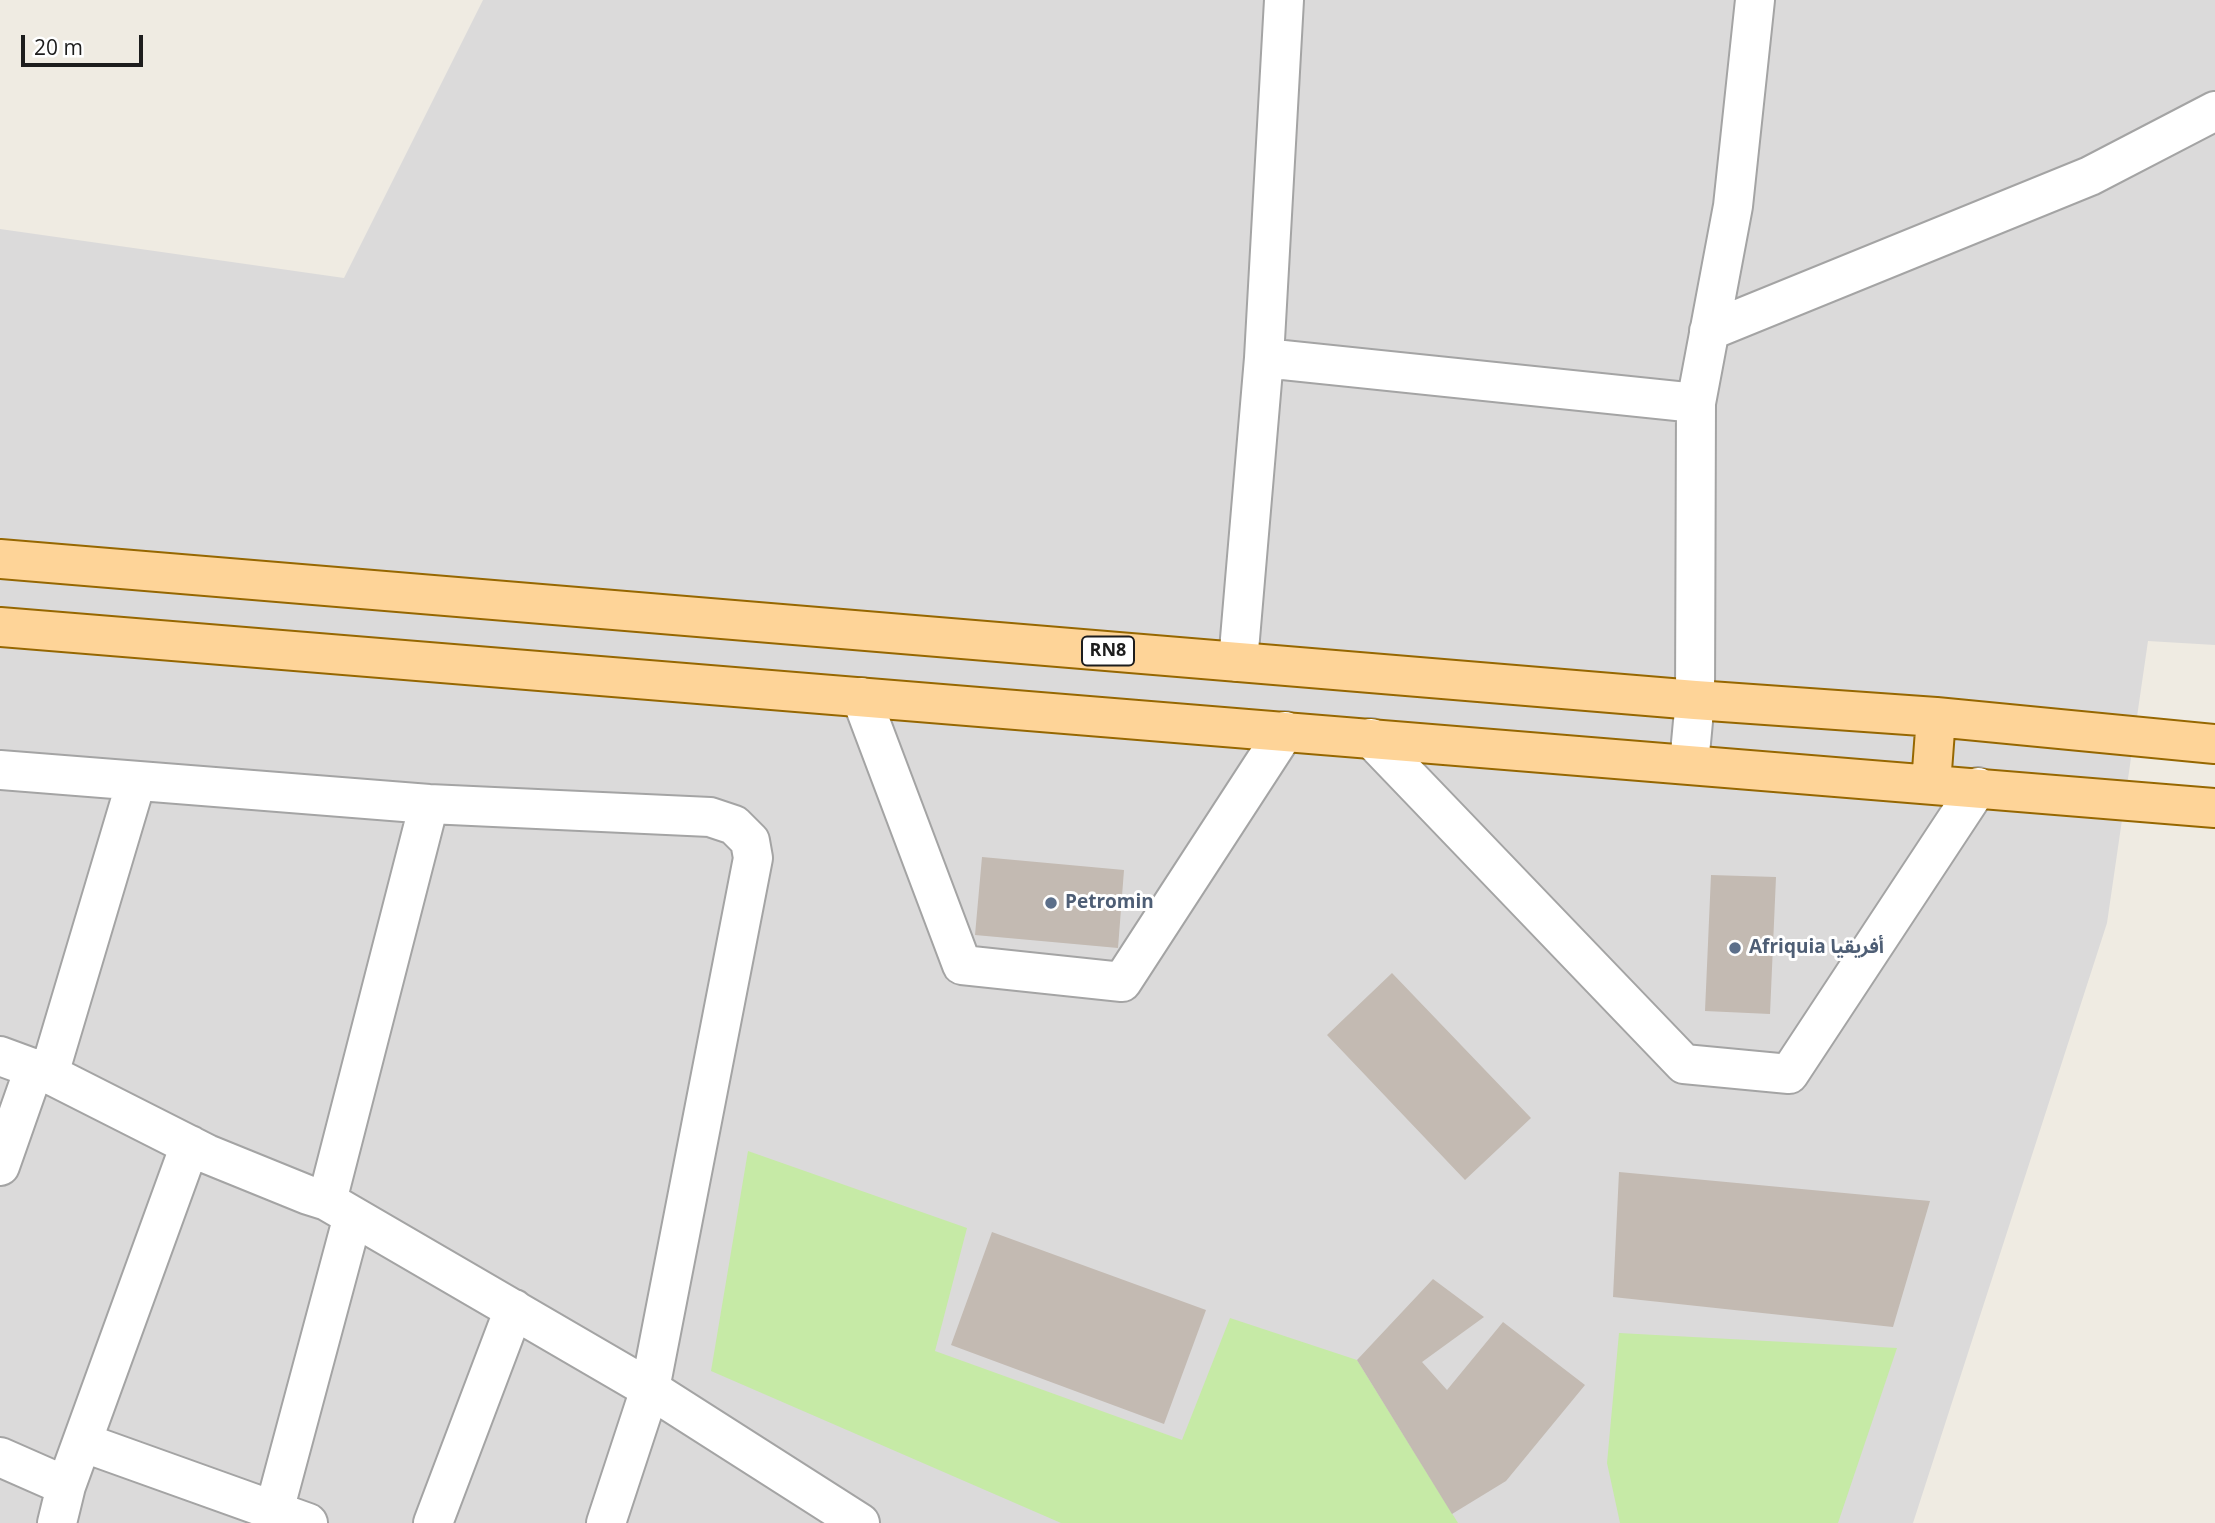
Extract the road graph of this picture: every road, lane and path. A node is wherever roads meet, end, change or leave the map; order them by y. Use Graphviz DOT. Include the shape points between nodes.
graph roads {
  1 [pos="1284,0"];
  2 [pos="1755,0"];
  3 [pos="2215,111"];
  4 [pos="1709,331"];
  5 [pos="1264,358"];
  6 [pos="1696,403"];
  7 [pos="0,559"];
  8 [pos="0,627"];
  9 [pos="1238,662"];
  10 [pos="861,697"];
  11 [pos="1695,700"];
  12 [pos="1936,717"];
  13 [pos="1285,731"];
  14 [pos="1371,738"];
  15 [pos="2215,744"];
  16 [pos="1689,764"];
  17 [pos="0,770"];
  18 [pos="136,782"];
  19 [pos="1931,784"];
  20 [pos="1978,787"];
  21 [pos="429,804"];
  22 [pos="2215,808"];
  23 [pos="28,1066"];
  24 [pos="190,1145"];
  25 [pos="0,1166"];
  26 [pos="340,1208"];
  27 [pos="514,1309"];
  28 [pos="650,1389"];
  29 [pos="82,1442"];
  30 [pos="0,1457"];
  31 [pos="66,1486"];
  32 [pos="268,1515"];
  33 [pos="57,1523"];
  34 [pos="433,1523"];
  35 [pos="606,1523"];
  36 [pos="860,1523"];
  1 -- 5 [label="street"];
  2 -- 4 [label="street" via="1733,206"];
  3 -- 4 [label="street" via="2090,176"];
  4 -- 6 [label="street"];
  5 -- 6 [label="street"];
  5 -- 9 [label="street"];
  6 -- 11 [label="street"];
  7 -- 9 [label="main road, RN8"];
  8 -- 10 [label="main road"];
  9 -- 11 [label="main road, RN8"];
  10 -- 13 [label="main road"];
  10 -- 13 [label="street" via="962,965 1122,982"];
  11 -- 12 [label="main road, RN8"];
  11 -- 16 [label="street"];
  12 -- 15 [label="main road, RN8"];
  12 -- 19 [label="main road"];
  13 -- 14 [label="main road"];
  14 -- 16 [label="main road"];
  14 -- 20 [label="street" via="1684,1064 1788,1074"];
  16 -- 19 [label="main road"];
  17 -- 18 [label="street"];
  18 -- 21 [label="street"];
  18 -- 23 [label="street"];
  19 -- 20 [label="main road"];
  20 -- 22 [label="main road"];
  21 -- 26 [label="street"];
  21 -- 28 [label="street" via="710,817 734,825 750,841 753,858"];
  23 -- 24 [label="street"];
  23 -- 25 [label="street"];
  24 -- 26 [label="street"];
  24 -- 29 [label="street"];
  26 -- 27 [label="street"];
  26 -- 32 [label="street"];
  27 -- 28 [label="street"];
  27 -- 34 [label="street"];
  28 -- 35 [label="street"];
  28 -- 36 [label="street"];
  29 -- 31 [label="street"];
  29 -- 32 [label="street"];
  30 -- 31 [label="street"];
  31 -- 33 [label="street"];
}
